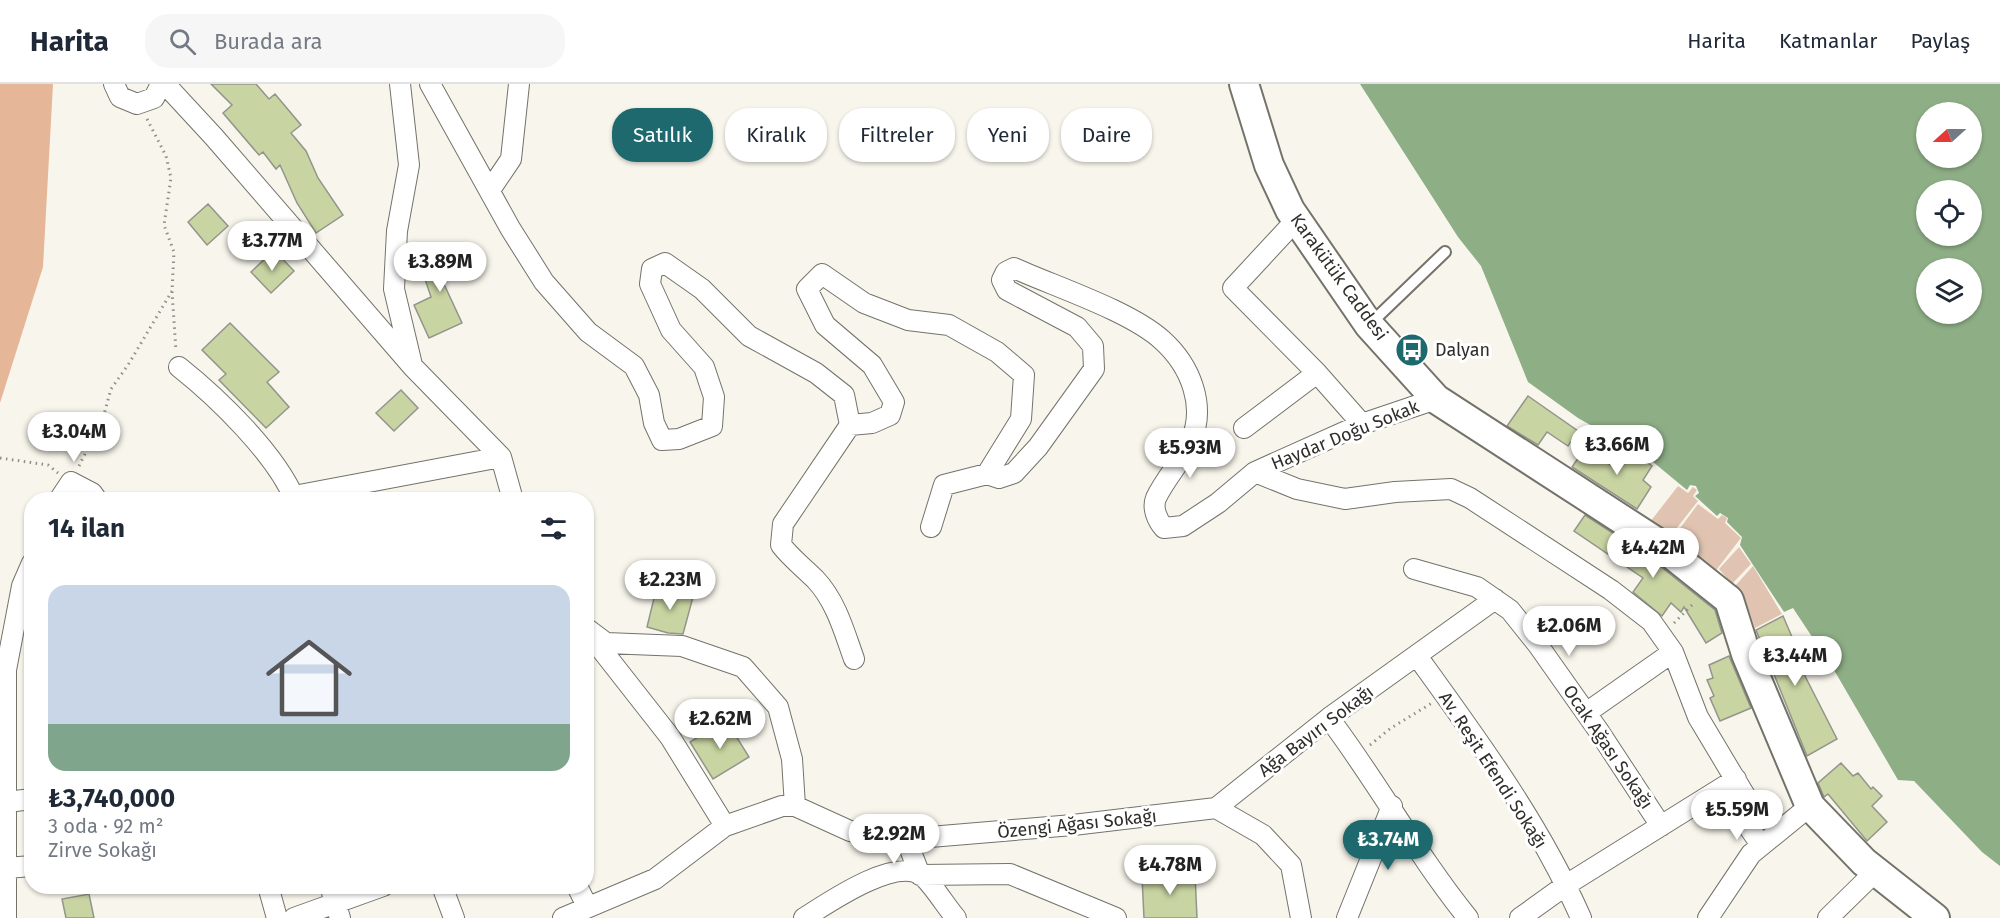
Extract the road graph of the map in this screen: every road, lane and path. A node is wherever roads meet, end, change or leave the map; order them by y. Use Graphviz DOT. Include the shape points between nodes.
graph roads {
  1 [pos="114,84"];
  2 [pos="163,84"];
  3 [pos="400,84"];
  4 [pos="430,84"];
  5 [pos="519,84"];
  6 [pos="1244,84"];
  7 [pos="137,105"];
  8 [pos="490,190"];
  9 [pos="1296,219"];
  10 [pos="1445,252"];
  11 [pos="172,291"];
  12 [pos="1369,325"];
  13 [pos="413,367"];
  14 [pos="178,368"];
  15 [pos="1317,373"];
  16 [pos="1436,399"];
  17 [pos="1362,424"];
  18 [pos="849,425"];
  19 [pos="1244,428"];
  20 [pos="0,458"];
  21 [pos="501,458"];
  22 [pos="1255,472"];
  23 [pos="987,474"];
  24 [pos="70,482"];
  25 [pos="64,492"];
  26 [pos="90,492"];
  27 [pos="292,492"];
  28 [pos="325,492"];
  29 [pos="511,492"];
  30 [pos="931,528"];
  31 [pos="1414,568"];
  32 [pos="24,580"];
  33 [pos="1711,585"];
  34 [pos="1495,599"];
  35 [pos="1667,644"];
  36 [pos="598,651"];
  37 [pos="1417,656"];
  38 [pos="854,659"];
  39 [pos="1447,698"];
  40 [pos="1586,713"];
  41 [pos="1329,718"];
  42 [pos="1358,756"];
  43 [pos="1736,779"];
  44 [pos="24,800"];
  45 [pos="7,802"];
  46 [pos="795,806"];
  47 [pos="1392,806"];
  48 [pos="1810,806"];
  49 [pos="1216,808"];
  50 [pos="725,826"];
  51 [pos="1660,826"];
  52 [pos="906,840"];
  53 [pos="1761,845"];
  54 [pos="24,867"];
  55 [pos="6,868"];
  56 [pos="1876,870"];
  57 [pos="920,874"];
  58 [pos="1566,885"];
  59 [pos="270,894"];
  60 [pos="360,894"];
  61 [pos="445,894"];
  62 [pos="581,894"];
  63 [pos="335,903"];
  64 [pos="587,906"];
  65 [pos="6,918"];
  66 [pos="277,918"];
  67 [pos="294,918"];
  68 [pos="454,918"];
  69 [pos="563,918"];
  70 [pos="804,918"];
  71 [pos="956,918"];
  72 [pos="1116,918"];
  73 [pos="1301,918"];
  74 [pos="1347,918"];
  75 [pos="1468,918"];
  76 [pos="1520,918"];
  77 [pos="1581,918"];
  78 [pos="1708,918"];
  79 [pos="1828,918"];
  80 [pos="1935,918"];
  1 -- 7 [label="street" via="120,97"];
  2 -- 7 [label="street" via="154,98"];
  2 -- 13 [label="street" via="214,137"];
  3 -- 13 [label="street" via="410,165 397,231 394,289"];
  4 -- 8 [label="street"];
  5 -- 8 [label="street" via="511,159"];
  6 -- 9 [label="main road, Karakütük Caddesi" via="1269,165"];
  7 -- 11 [label="path" via="166,156 171,178 164,225 174,252"];
  8 -- 18 [label="street" via="544,282 588,332 634,366 662,440 679,439 712,426 714,397 704,367 671,330 650,284 652,269 665,263 702,289 749,336 816,373 844,395"];
  9 -- 12 [label="main road, Karakütük Caddesi"];
  9 -- 15 [label="street" via="1233,288"];
  10 -- 12 [label="lane"];
  11 -- 14 [label="path"];
  11 -- 24 [label="path" via="111,389 103,418"];
  12 -- 16 [label="main road, Karakütük Caddesi"];
  13 -- 21 [label="street"];
  14 -- 27 [label="street" via="259,444"];
  15 -- 17 [label="street"];
  15 -- 19 [label="street"];
  16 -- 17 [label="street, Haydar Doğu Sokak"];
  16 -- 33 [label="main road, Karakütük Caddesi" via="1655,541"];
  17 -- 22 [label="street, Haydar Doğu Sokak"];
  18 -- 23 [label="street" via="873,423 890,415 894,402 872,365 825,325 819,315 807,289 822,274 864,303 908,320 949,325 997,352 1024,375 1021,419"];
  18 -- 38 [label="street" via="783,524 782,545 816,580 837,610"];
  20 -- 24 [label="path" via="48,465"];
  21 -- 28 [label="street"];
  21 -- 29 [label="street"];
  22 -- 23 [label="street, Haydar Doğu Sokak" via="1183,526 1164,528 1157,520 1155,500 1191,442 1198,404 1189,374 1163,341 1138,322 1014,268 1002,280 1007,290 1077,327 1093,346 1094,369 1038,447 1014,473 999,478"];
  22 -- 35 [label="street" via="1297,489 1345,499 1451,489 1611,590 1651,621"];
  23 -- 30 [label="street" via="944,485"];
  24 -- 25 [label="street"];
  24 -- 26 [label="street"];
  31 -- 34 [label="street, Ocak Ağası Sokağı" via="1477,587"];
  32 -- 45 [label="street" via="6,670"];
  33 -- 35 [label="path"];
  33 -- 48 [label="main road, Karakütük Caddesi" via="1730,600 1746,654"];
  34 -- 37 [label="street, Ağa Bayırı Sokağı"];
  34 -- 40 [label="street, Ocak Ağası Sokağı" via="1510,610 1538,645"];
  35 -- 40 [label="street"];
  35 -- 43 [label="street" via="1698,717"];
  36 -- 46 [label="street" via="682,646 744,667 778,707 792,759"];
  36 -- 50 [label="street" via="670,737"];
  37 -- 39 [label="street, Av. Reşit Efendi Sokağı"];
  37 -- 41 [label="street, Ağa Bayırı Sokağı"];
  39 -- 42 [label="path" via="1391,728"];
  39 -- 58 [label="street, Av. Reşit Efendi Sokağı" via="1510,790"];
  40 -- 51 [label="street, Ocak Ağası Sokağı"];
  41 -- 42 [label="street"];
  41 -- 49 [label="street, Ağa Bayırı Sokağı"];
  42 -- 47 [label="street"];
  43 -- 51 [label="street"];
  43 -- 53 [label="street" via="1753,809 1750,829"];
  44 -- 45 [label="street"];
  45 -- 55 [label="street"];
  46 -- 50 [label="street" via="782,806"];
  46 -- 52 [label="street, Özengi Ağası Sokağı" via="850,831"];
  47 -- 74 [label="street"];
  47 -- 75 [label="street" via="1440,883"];
  48 -- 53 [label="street"];
  48 -- 56 [label="main road, Karakütük Caddesi"];
  49 -- 52 [label="street, Özengi Ağası Sokağı"];
  49 -- 73 [label="street" via="1263,836 1291,865"];
  50 -- 64 [label="street" via="656,879"];
  51 -- 58 [label="street"];
  52 -- 57 [label="street"];
  53 -- 78 [label="street"];
  54 -- 55 [label="street"];
  55 -- 65 [label="street"];
  56 -- 79 [label="street"];
  56 -- 80 [label="main road, Karakütük Caddesi"];
  57 -- 70 [label="street" via="903,871 859,884"];
  57 -- 71 [label="street"];
  57 -- 72 [label="street" via="1010,874"];
  58 -- 76 [label="street"];
  58 -- 77 [label="street, Av. Reşit Efendi Sokağı"];
  59 -- 66 [label="street"];
  60 -- 63 [label="street"];
  61 -- 68 [label="street"];
  62 -- 64 [label="street"];
  63 -- 67 [label="street"];
  64 -- 69 [label="street"];
}
